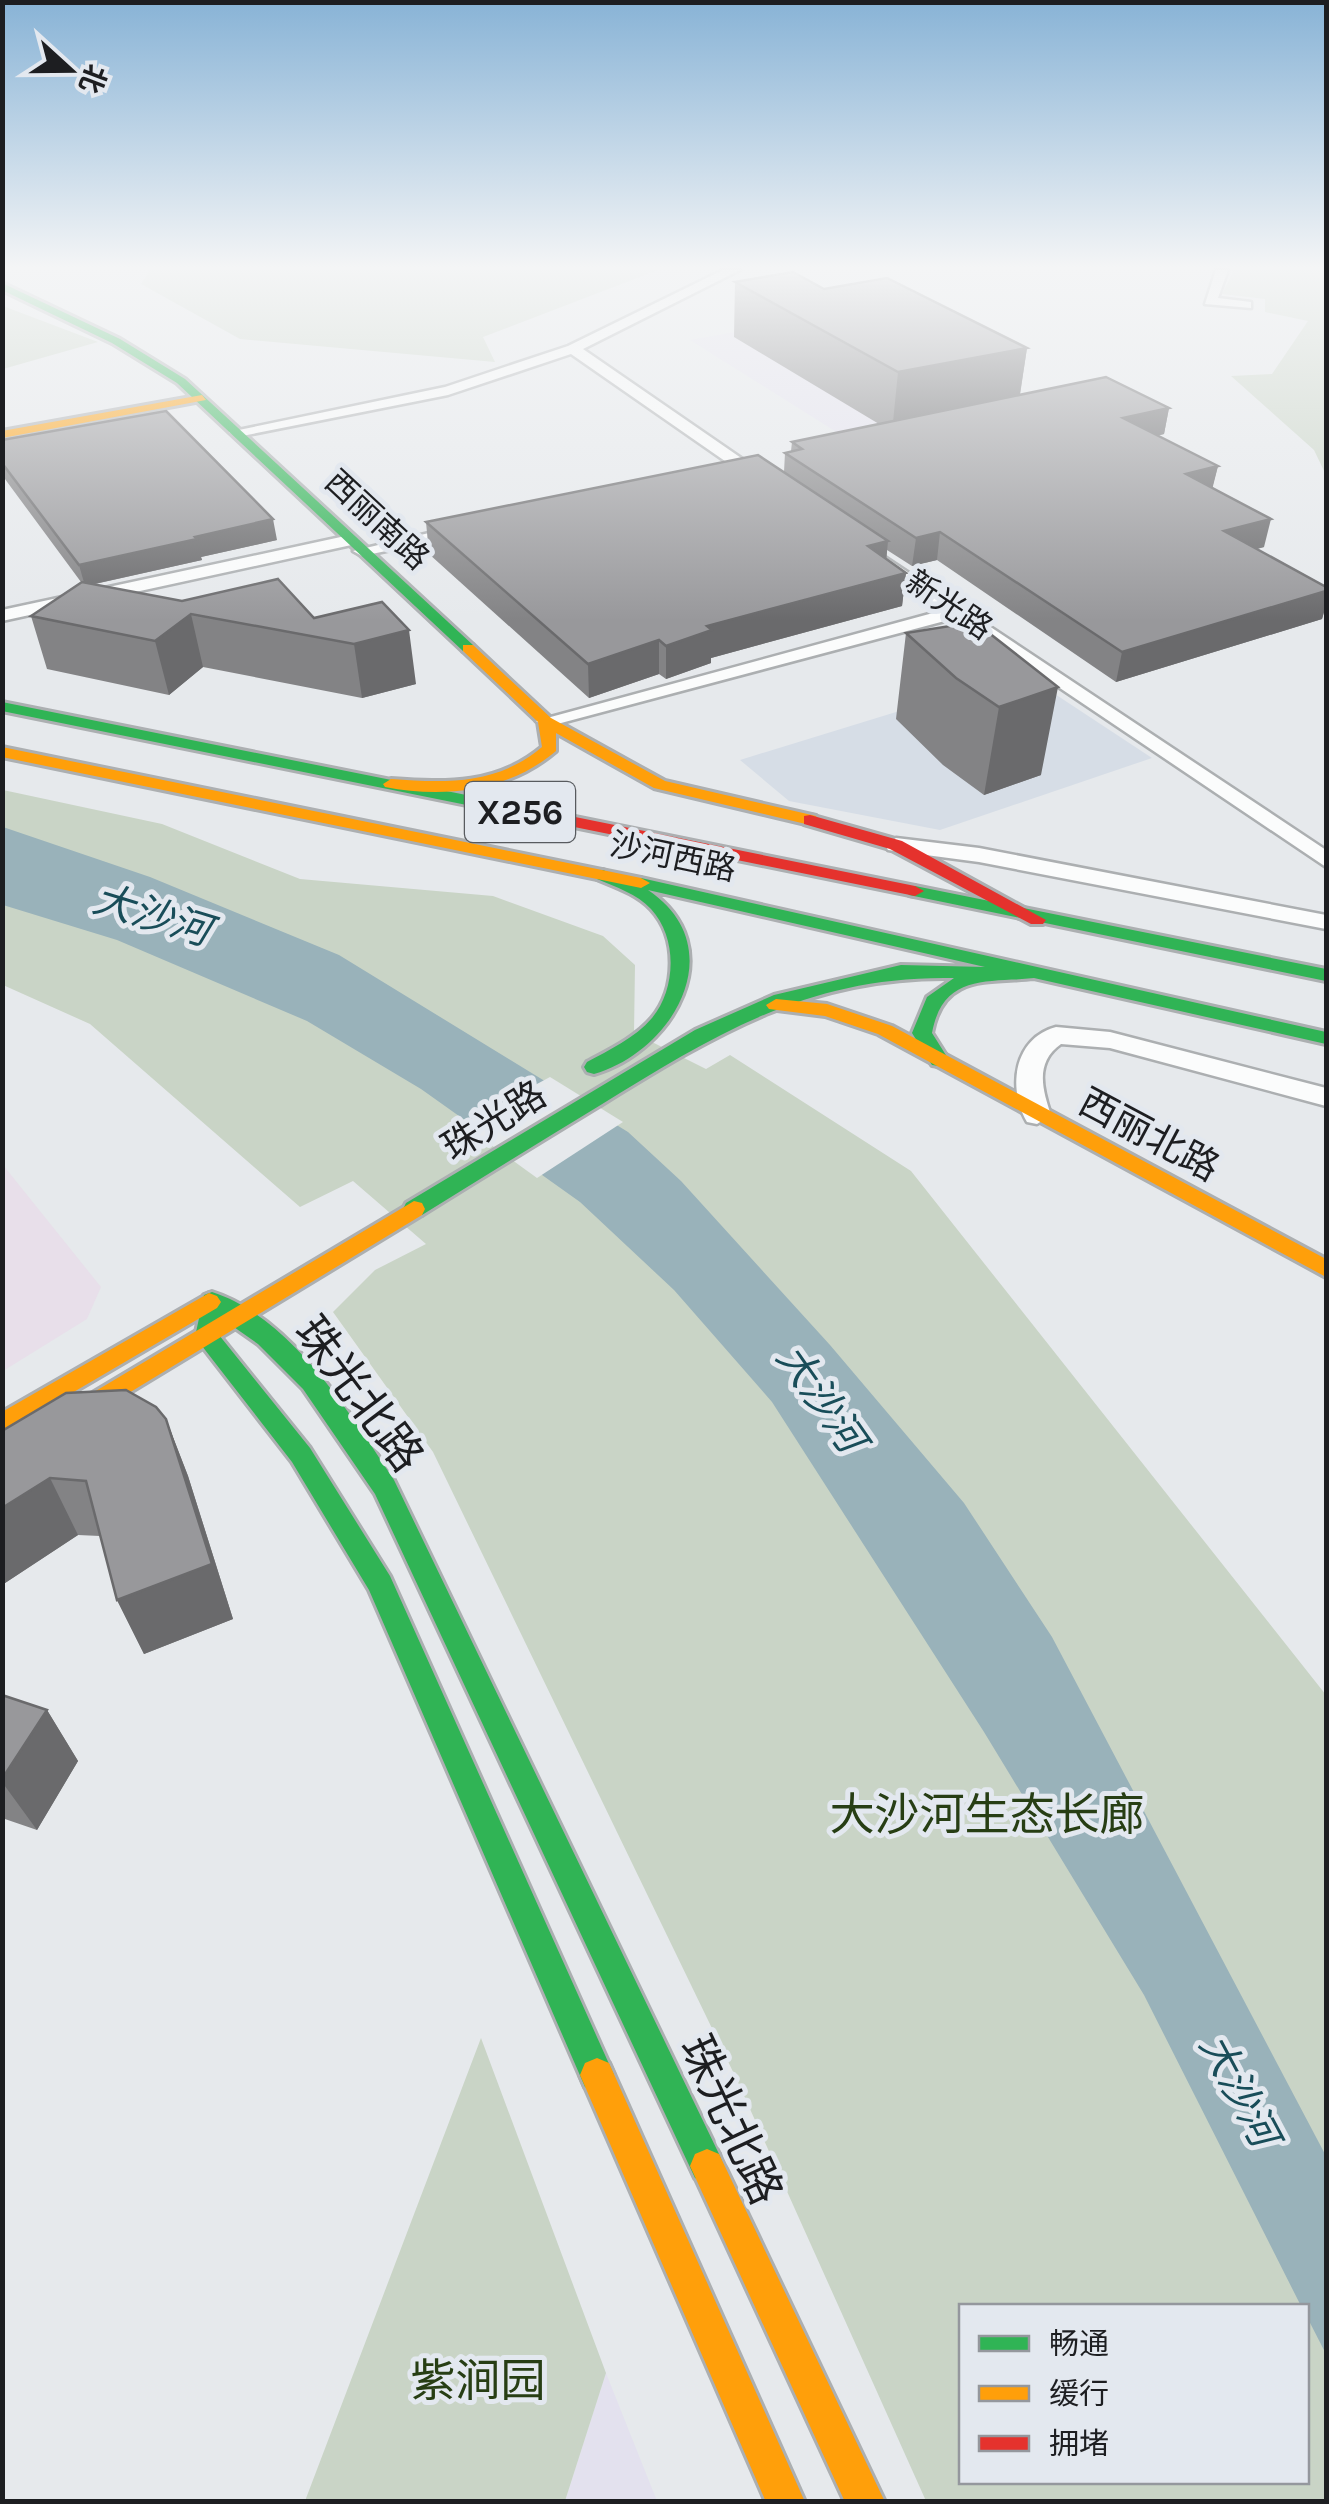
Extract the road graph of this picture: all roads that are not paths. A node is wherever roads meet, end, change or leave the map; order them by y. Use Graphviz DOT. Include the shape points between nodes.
graph roads {
  1 [pos="185,387"];
  2 [pos="458,387"];
  3 [pos="627,387"];
  4 [pos="202,398"];
  5 [pos="237,432"];
  6 [pos="2,436"];
  7 [pos="779,492"];
  8 [pos="478,527"];
  9 [pos="356,546"];
  10 [pos="861,546"];
  11 [pos="959,612"];
  12 [pos="2,616"];
  13 [pos="2,706"];
  14 [pos="546,720"];
  15 [pos="2,752"];
  16 [pos="378,783"];
  17 [pos="896,845"];
  18 [pos="1326,860"];
  19 [pos="603,875"];
  20 [pos="1037,920"];
  21 [pos="1326,922"];
  22 [pos="1008,970"];
  23 [pos="1326,975"];
  24 [pos="1064,978"];
  25 [pos="758,1005"];
  26 [pos="1326,1038"];
  27 [pos="939,1060"];
  28 [pos="571,1082"];
  29 [pos="1326,1097"];
  30 [pos="1037,1115"];
  31 [pos="1326,1269"];
  32 [pos="239,1284"];
  33 [pos="212,1301"];
  34 [pos="245,1314"];
  35 [pos="207,1337"];
  36 [pos="2,1424"];
  37 [pos="2,1460"];
  38 [pos="786,2502"];
  39 [pos="866,2502"];
  1 -- 4 [label="street, 西丽南路"];
  2 -- 5 [label="street"];
  3 -- 7 [label="street"];
  4 -- 5 [label="street, 西丽南路"];
  4 -- 6 [label="street"];
  5 -- 9 [label="street, 西丽南路"];
  8 -- 9 [label="street"];
  9 -- 12 [label="street"];
  9 -- 14 [label="street, 西丽南路"];
  10 -- 11 [label="street, 新光路"];
  11 -- 14 [label="street"];
  11 -- 18 [label="street, 新光路"];
  13 -- 16 [label="street, 沙河西路 / X256"];
  14 -- 16 [label="street" via="550,748 511,779 470,786"];
  14 -- 17 [label="street, 西丽南路" via="660,785"];
  15 -- 19 [label="street, 沙河西路 / X256"];
  16 -- 20 [label="street, 沙河西路 / X256"];
  17 -- 20 [label="street, 西丽南路"];
  17 -- 21 [label="street"];
  19 -- 24 [label="street, 沙河西路 / X256"];
  19 -- 28 [label="street, 珠光路" via="660,908 675,929 679,980 672,1003 636,1041"];
  20 -- 23 [label="street, 沙河西路 / X256"];
  22 -- 24 [label="street, 珠光路"];
  22 -- 25 [label="street, 珠光路" via="860,976"];
  22 -- 27 [label="street" via="954,983 928,1005 922,1033"];
  24 -- 26 [label="street, 沙河西路 / X256"];
  25 -- 27 [label="street, 西丽北路" via="798,1004 856,1018"];
  25 -- 34 [label="street, 珠光路"];
  27 -- 30 [label="street, 西丽北路"];
  29 -- 30 [label="street" via="1110,1040 1056,1035 1033,1054 1028,1070"];
  30 -- 31 [label="street, 西丽北路"];
  32 -- 33 [label="street"];
  33 -- 34 [label="street, 珠光北路"];
  33 -- 35 [label="street"];
  33 -- 36 [label="street"];
  34 -- 35 [label="street, 珠光路"];
  34 -- 39 [label="street, 珠光北路" via="307,1375 393,1504"];
  35 -- 37 [label="street, 珠光路"];
  35 -- 38 [label="street, 珠光北路" via="297,1444 380,1584"];
}
